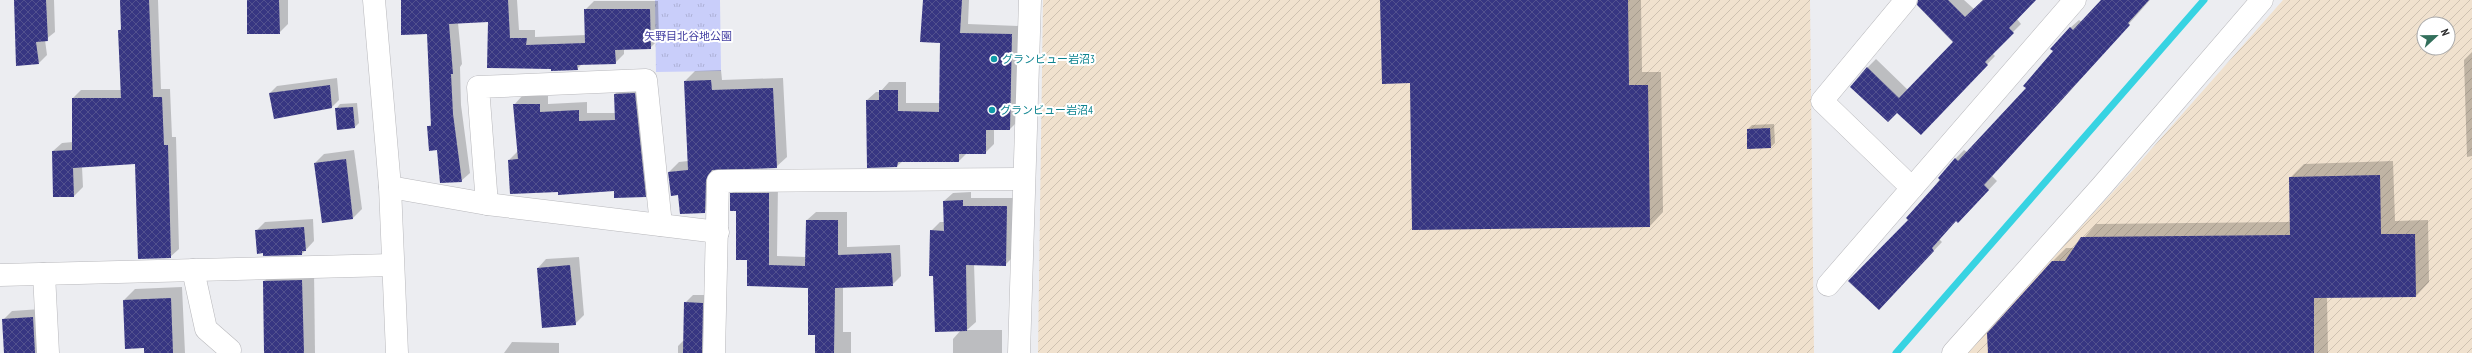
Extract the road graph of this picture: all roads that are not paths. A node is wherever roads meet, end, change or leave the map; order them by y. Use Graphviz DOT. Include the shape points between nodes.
graph roads {
  1 [pos="374,0"];
  2 [pos="1030,0"];
  3 [pos="1906,0"];
  4 [pos="2075,0"];
  5 [pos="2262,0"];
  6 [pos="1024,180"];
  7 [pos="390,187"];
  8 [pos="1912,188"];
  9 [pos="486,204"];
  10 [pos="661,225"];
  11 [pos="718,232"];
  12 [pos="392,265"];
  13 [pos="192,270"];
  14 [pos="44,274"];
  15 [pos="0,275"];
  16 [pos="1828,285"];
  17 [pos="230,350"];
  18 [pos="48,353"];
  19 [pos="397,353"];
  20 [pos="714,353"];
  21 [pos="1019,353"];
  22 [pos="1953,353"];
  1 -- 7 [label="street"];
  2 -- 6 [label="street"];
  3 -- 8 [label="street" via="1822,100"];
  4 -- 8 [label="street"];
  5 -- 22 [label="street" via="2101,187"];
  6 -- 11 [label="street" via="718,181"];
  6 -- 21 [label="street"];
  7 -- 9 [label="street"];
  7 -- 12 [label="street"];
  8 -- 16 [label="street"];
  9 -- 10 [label="street"];
  9 -- 10 [label="street" via="478,87 646,80"];
  10 -- 11 [label="street"];
  11 -- 20 [label="street"];
  12 -- 13 [label="street"];
  12 -- 19 [label="street"];
  13 -- 14 [label="street"];
  13 -- 17 [label="street" via="206,329"];
  14 -- 15 [label="street"];
  14 -- 18 [label="street"];
}
